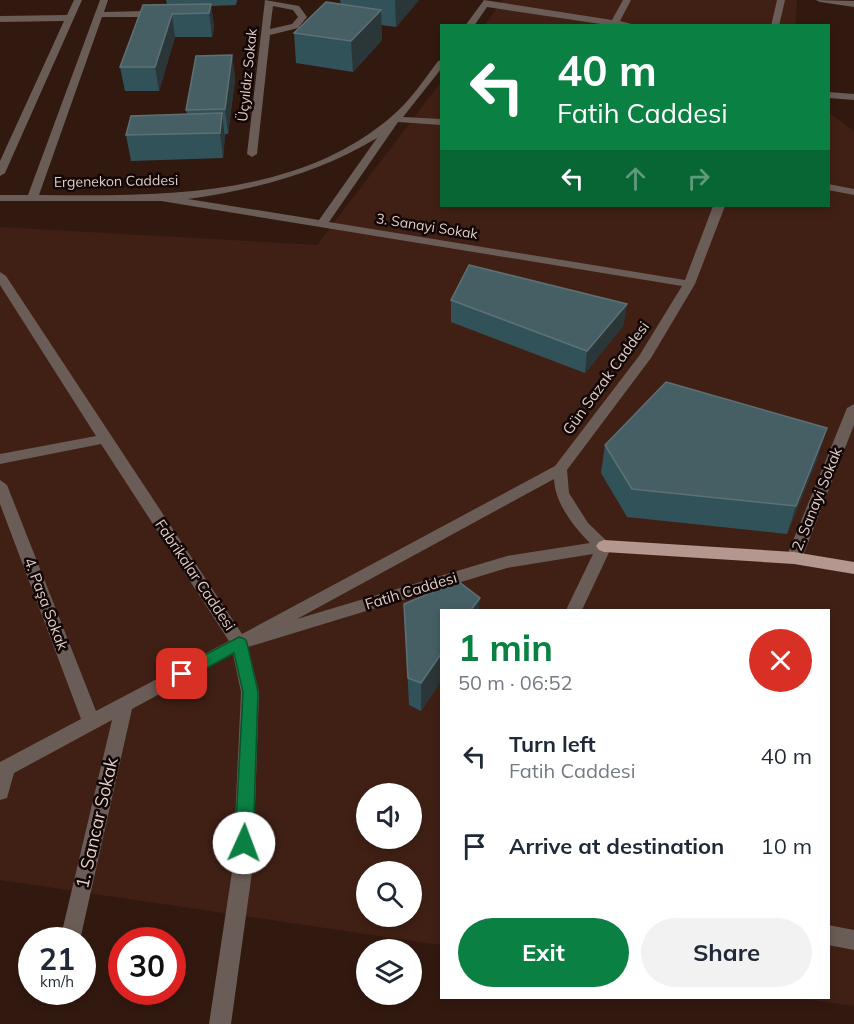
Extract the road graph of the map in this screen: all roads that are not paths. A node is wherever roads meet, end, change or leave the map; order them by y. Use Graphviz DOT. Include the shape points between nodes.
graph roads {
  1 [pos="78,0"];
  2 [pos="104,0"];
  3 [pos="627,0"];
  4 [pos="781,0"];
  5 [pos="820,0"];
  6 [pos="269,1"];
  7 [pos="486,2"];
  8 [pos="291,3"];
  9 [pos="854,4"];
  10 [pos="145,14"];
  11 [pos="99,15"];
  12 [pos="71,18"];
  13 [pos="0,19"];
  14 [pos="615,23"];
  15 [pos="470,24"];
  16 [pos="622,24"];
  17 [pos="775,24"];
  18 [pos="265,33"];
  19 [pos="436,78"];
  20 [pos="830,95"];
  21 [pos="854,97"];
  22 [pos="395,119"];
  23 [pos="440,122"];
  24 [pos="252,153"];
  25 [pos="0,173"];
  26 [pos="830,187"];
  27 [pos="854,192"];
  28 [pos="0,198"];
  29 [pos="32,198"];
  30 [pos="161,198"];
  31 [pos="719,207"];
  32 [pos="322,224"];
  33 [pos="0,276"];
  34 [pos="689,284"];
  35 [pos="854,408"];
  36 [pos="105,440"];
  37 [pos="0,459"];
  38 [pos="560,469"];
  39 [pos="0,485"];
  40 [pos="604,546"];
  41 [pos="794,558"];
  42 [pos="854,568"];
  43 [pos="574,609"];
  44 [pos="239,643"];
  45 [pos="124,706"];
  46 [pos="92,723"];
  47 [pos="3,769"];
  48 [pos="0,792"];
  49 [pos="73,927"];
  50 [pos="830,935"];
  51 [pos="854,940"];
  52 [pos="220,1024"];
  1 -- 12 [label="street"];
  2 -- 11 [label="street"];
  3 -- 14 [label="street"];
  4 -- 17 [label="street"];
  5 -- 9 [label="street"];
  6 -- 8 [label="street"];
  6 -- 18 [label="street, Üçyıldız Sokak"];
  7 -- 14 [label="street"];
  7 -- 15 [label="street"];
  8 -- 18 [label="street" via="301,12 301,22 286,30"];
  10 -- 11 [label="street"];
  11 -- 29 [label="street"];
  12 -- 13 [label="street"];
  12 -- 25 [label="street"];
  14 -- 16 [label="street"];
  18 -- 24 [label="street, Üçyıldız Sokak"];
  19 -- 22 [label="street, Ergenekon Caddesi"];
  20 -- 21 [label="street"];
  22 -- 23 [label="street"];
  22 -- 30 [label="street, Ergenekon Caddesi" via="322,163 254,183"];
  22 -- 32 [label="street"];
  26 -- 27 [label="street"];
  28 -- 29 [label="street, Ergenekon Caddesi"];
  29 -- 30 [label="street, Ergenekon Caddesi"];
  30 -- 32 [label="street, 3. Sanayi Sokak"];
  31 -- 34 [label="street, Gün Sazak Caddesi"];
  32 -- 34 [label="street, 3. Sanayi Sokak"];
  33 -- 36 [label="street, Fabrikalar Caddesi"];
  34 -- 38 [label="street, Gün Sazak Caddesi" via="645,358"];
  35 -- 41 [label="street, 2. Sanayi Sokak"];
  36 -- 37 [label="street"];
  36 -- 44 [label="street, Fabrikalar Caddesi"];
  38 -- 40 [label="street" via="562,493 583,527"];
  38 -- 44 [label="street"];
  39 -- 46 [label="street, 4. Paşa Sokak"];
  40 -- 41 [label="main road, Fatih Caddesi"];
  40 -- 43 [label="street"];
  40 -- 44 [label="street, Fatih Caddesi" via="507,562"];
  41 -- 42 [label="main road, Fatih Caddesi"];
  44 -- 45 [label="street, Fatih Caddesi"];
  44 -- 52 [label="street, Fabrikalar Caddesi" via="250,692 244,854"];
  45 -- 46 [label="street, Fatih Caddesi"];
  45 -- 49 [label="street, 1. Sancar Sokak"];
  46 -- 47 [label="street, Fatih Caddesi"];
  47 -- 48 [label="street"];
  50 -- 51 [label="street"];
}
